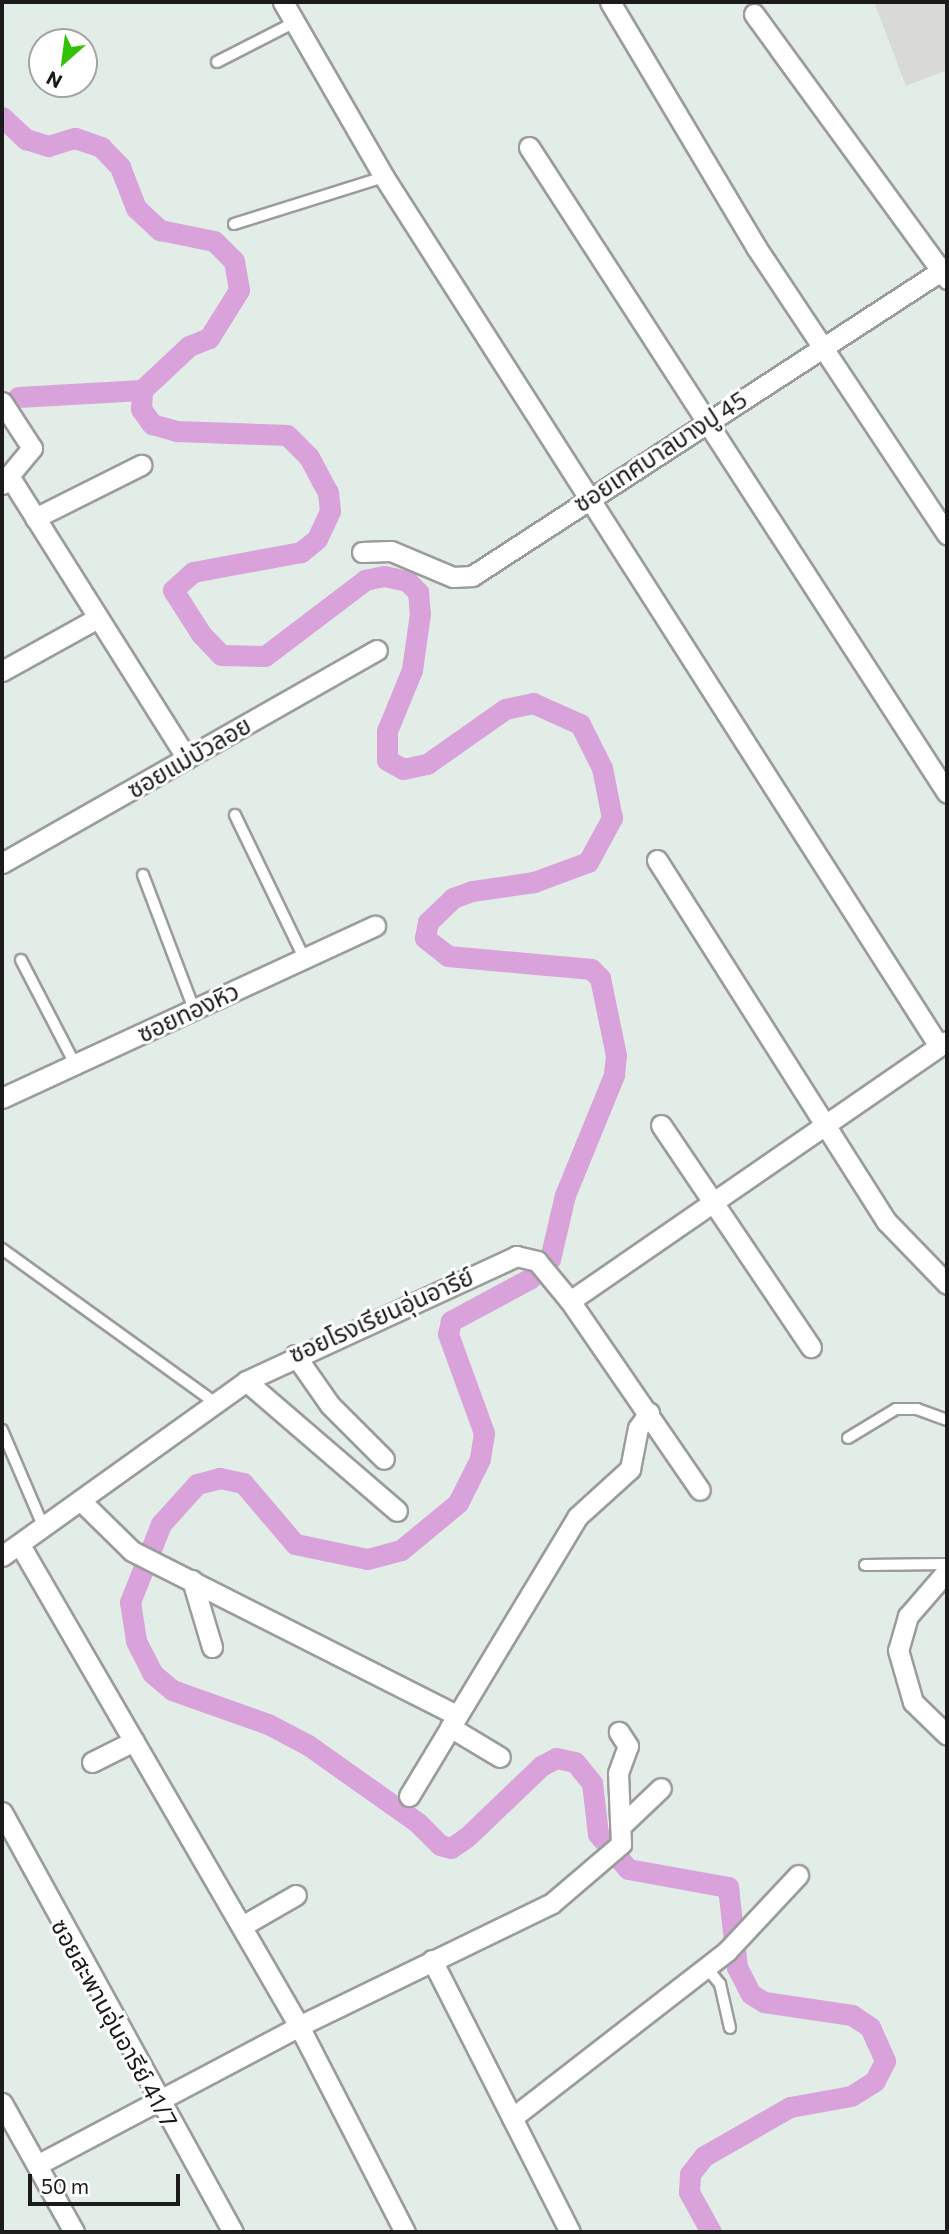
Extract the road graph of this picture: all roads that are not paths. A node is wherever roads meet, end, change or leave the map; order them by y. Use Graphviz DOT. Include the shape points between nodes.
graph roads {
  1 [pos="610,2"];
  2 [pos="288,8"];
  3 [pos="754,14"];
  4 [pos="217,62"];
  5 [pos="530,147"];
  6 [pos="384,177"];
  7 [pos="234,224"];
  8 [pos="945,273"];
  9 [pos="824,345"];
  10 [pos="2,402"];
  11 [pos="704,422"];
  12 [pos="141,465"];
  13 [pos="7,482"];
  14 [pos="590,496"];
  15 [pos="35,517"];
  16 [pos="947,534"];
  17 [pos="362,552"];
  18 [pos="96,619"];
  19 [pos="377,650"];
  20 [pos="2,671"];
  21 [pos="187,758"];
  22 [pos="947,793"];
  23 [pos="235,815"];
  24 [pos="657,860"];
  25 [pos="2,863"];
  26 [pos="143,875"];
  27 [pos="374,926"];
  28 [pos="304,958"];
  29 [pos="21,960"];
  30 [pos="194,1009"];
  31 [pos="942,1042"];
  32 [pos="75,1064"];
  33 [pos="2,1098"];
  34 [pos="822,1124"];
  35 [pos="661,1125"];
  36 [pos="710,1199"];
  37 [pos="2,1249"];
  38 [pos="947,1284"];
  39 [pos="570,1301"];
  40 [pos="811,1348"];
  41 [pos="295,1355"];
  42 [pos="246,1381"];
  43 [pos="214,1402"];
  44 [pos="649,1413"];
  45 [pos="947,1420"];
  46 [pos="2,1430"];
  47 [pos="848,1438"];
  48 [pos="384,1459"];
  49 [pos="700,1490"];
  50 [pos="81,1501"];
  51 [pos="397,1511"];
  52 [pos="44,1528"];
  53 [pos="20,1545"];
  54 [pos="2,1556"];
  55 [pos="947,1564"];
  56 [pos="865,1565"];
  57 [pos="947,1571"];
  58 [pos="192,1580"];
  59 [pos="212,1647"];
  60 [pos="454,1721"];
  61 [pos="620,1732"];
  62 [pos="947,1735"];
  63 [pos="134,1741"];
  64 [pos="500,1757"];
  65 [pos="92,1762"];
  66 [pos="661,1788"];
  67 [pos="409,1796"];
  68 [pos="2,1812"];
  69 [pos="623,1824"];
  70 [pos="798,1875"];
  71 [pos="296,1895"];
  72 [pos="242,1926"];
  73 [pos="432,1960"];
  74 [pos="708,1968"];
  75 [pos="299,2026"];
  76 [pos="730,2028"];
  77 [pos="157,2099"];
  78 [pos="2,2103"];
  79 [pos="512,2118"];
  80 [pos="37,2165"];
  81 [pos="74,2232"];
  82 [pos="233,2232"];
  83 [pos="405,2232"];
  84 [pos="570,2232"];
  1 -- 9 [label="street" via="756,247"];
  2 -- 4 [label="lane"];
  2 -- 6 [label="street"];
  3 -- 8 [label="street"];
  5 -- 11 [label="street"];
  6 -- 7 [label="lane"];
  6 -- 14 [label="street"];
  8 -- 9 [label="street, ซอยเทศบาลบางปู 45"];
  9 -- 11 [label="street, ซอยเทศบาลบางปู 45"];
  9 -- 16 [label="street"];
  10 -- 13 [label="street" via="32,449"];
  11 -- 14 [label="street, ซอยเทศบาลบางปู 45"];
  11 -- 22 [label="street"];
  12 -- 15 [label="street"];
  13 -- 15 [label="street"];
  14 -- 17 [label="street, ซอยเทศบาลบางปู 45" via="472,576 453,577 391,551"];
  14 -- 31 [label="street"];
  15 -- 18 [label="street"];
  18 -- 20 [label="street"];
  18 -- 21 [label="street"];
  19 -- 21 [label="street, ซอยแม่บัวลอย"];
  21 -- 25 [label="street, ซอยแม่บัวลอย"];
  23 -- 28 [label="lane"];
  24 -- 34 [label="street"];
  26 -- 30 [label="lane"];
  27 -- 28 [label="street, ซอยทองหิว"];
  28 -- 30 [label="street, ซอยทองหิว"];
  29 -- 32 [label="lane"];
  30 -- 32 [label="street, ซอยทองหิว"];
  31 -- 34 [label="street"];
  32 -- 33 [label="street, ซอยทองหิว"];
  34 -- 36 [label="street"];
  34 -- 38 [label="street" via="887,1222"];
  35 -- 36 [label="street"];
  36 -- 39 [label="street"];
  36 -- 40 [label="street"];
  37 -- 43 [label="lane"];
  39 -- 41 [label="street, ซอยโรงเรียนอุ่นอารีย์" via="543,1267 524,1255 502,1260"];
  39 -- 44 [label="street, ซอยโรงเรียนอุ่นอารีย์"];
  41 -- 42 [label="street, ซอยโรงเรียนอุ่นอารีย์"];
  41 -- 48 [label="street" via="330,1405"];
  42 -- 43 [label="street, ซอยโรงเรียนอุ่นอารีย์"];
  42 -- 51 [label="street"];
  43 -- 50 [label="street, ซอยโรงเรียนอุ่นอารีย์"];
  44 -- 49 [label="street, ซอยโรงเรียนอุ่นอารีย์"];
  44 -- 60 [label="street" via="638,1428 630,1469 577,1517"];
  45 -- 47 [label="lane" via="917,1409 896,1409"];
  46 -- 52 [label="lane"];
  50 -- 52 [label="street, ซอยโรงเรียนอุ่นอารีย์"];
  50 -- 58 [label="street" via="132,1550"];
  52 -- 53 [label="street, ซอยโรงเรียนอุ่นอารีย์"];
  53 -- 54 [label="street, ซอยโรงเรียนอุ่นอารีย์"];
  53 -- 63 [label="street"];
  55 -- 56 [label="lane"];
  57 -- 62 [label="street" via="908,1616 898,1650 913,1702"];
  58 -- 59 [label="street"];
  58 -- 60 [label="street"];
  60 -- 64 [label="street"];
  60 -- 67 [label="street"];
  61 -- 69 [label="street" via="628,1746 618,1773"];
  63 -- 65 [label="street"];
  63 -- 72 [label="street"];
  66 -- 69 [label="street"];
  68 -- 77 [label="street, ซอยสะพานอุ่นอารีย์ 41/7"];
  69 -- 73 [label="street" via="616,1851 552,1903"];
  70 -- 74 [label="street"];
  71 -- 72 [label="street"];
  72 -- 75 [label="street"];
  73 -- 75 [label="street"];
  73 -- 79 [label="street"];
  74 -- 76 [label="lane" via="720,1984"];
  74 -- 79 [label="street"];
  75 -- 77 [label="street"];
  75 -- 83 [label="street"];
  77 -- 80 [label="street"];
  77 -- 82 [label="street, ซอยสะพานอุ่นอารีย์ 41/7"];
  78 -- 80 [label="street"];
  79 -- 84 [label="street"];
  80 -- 81 [label="street"];
}
